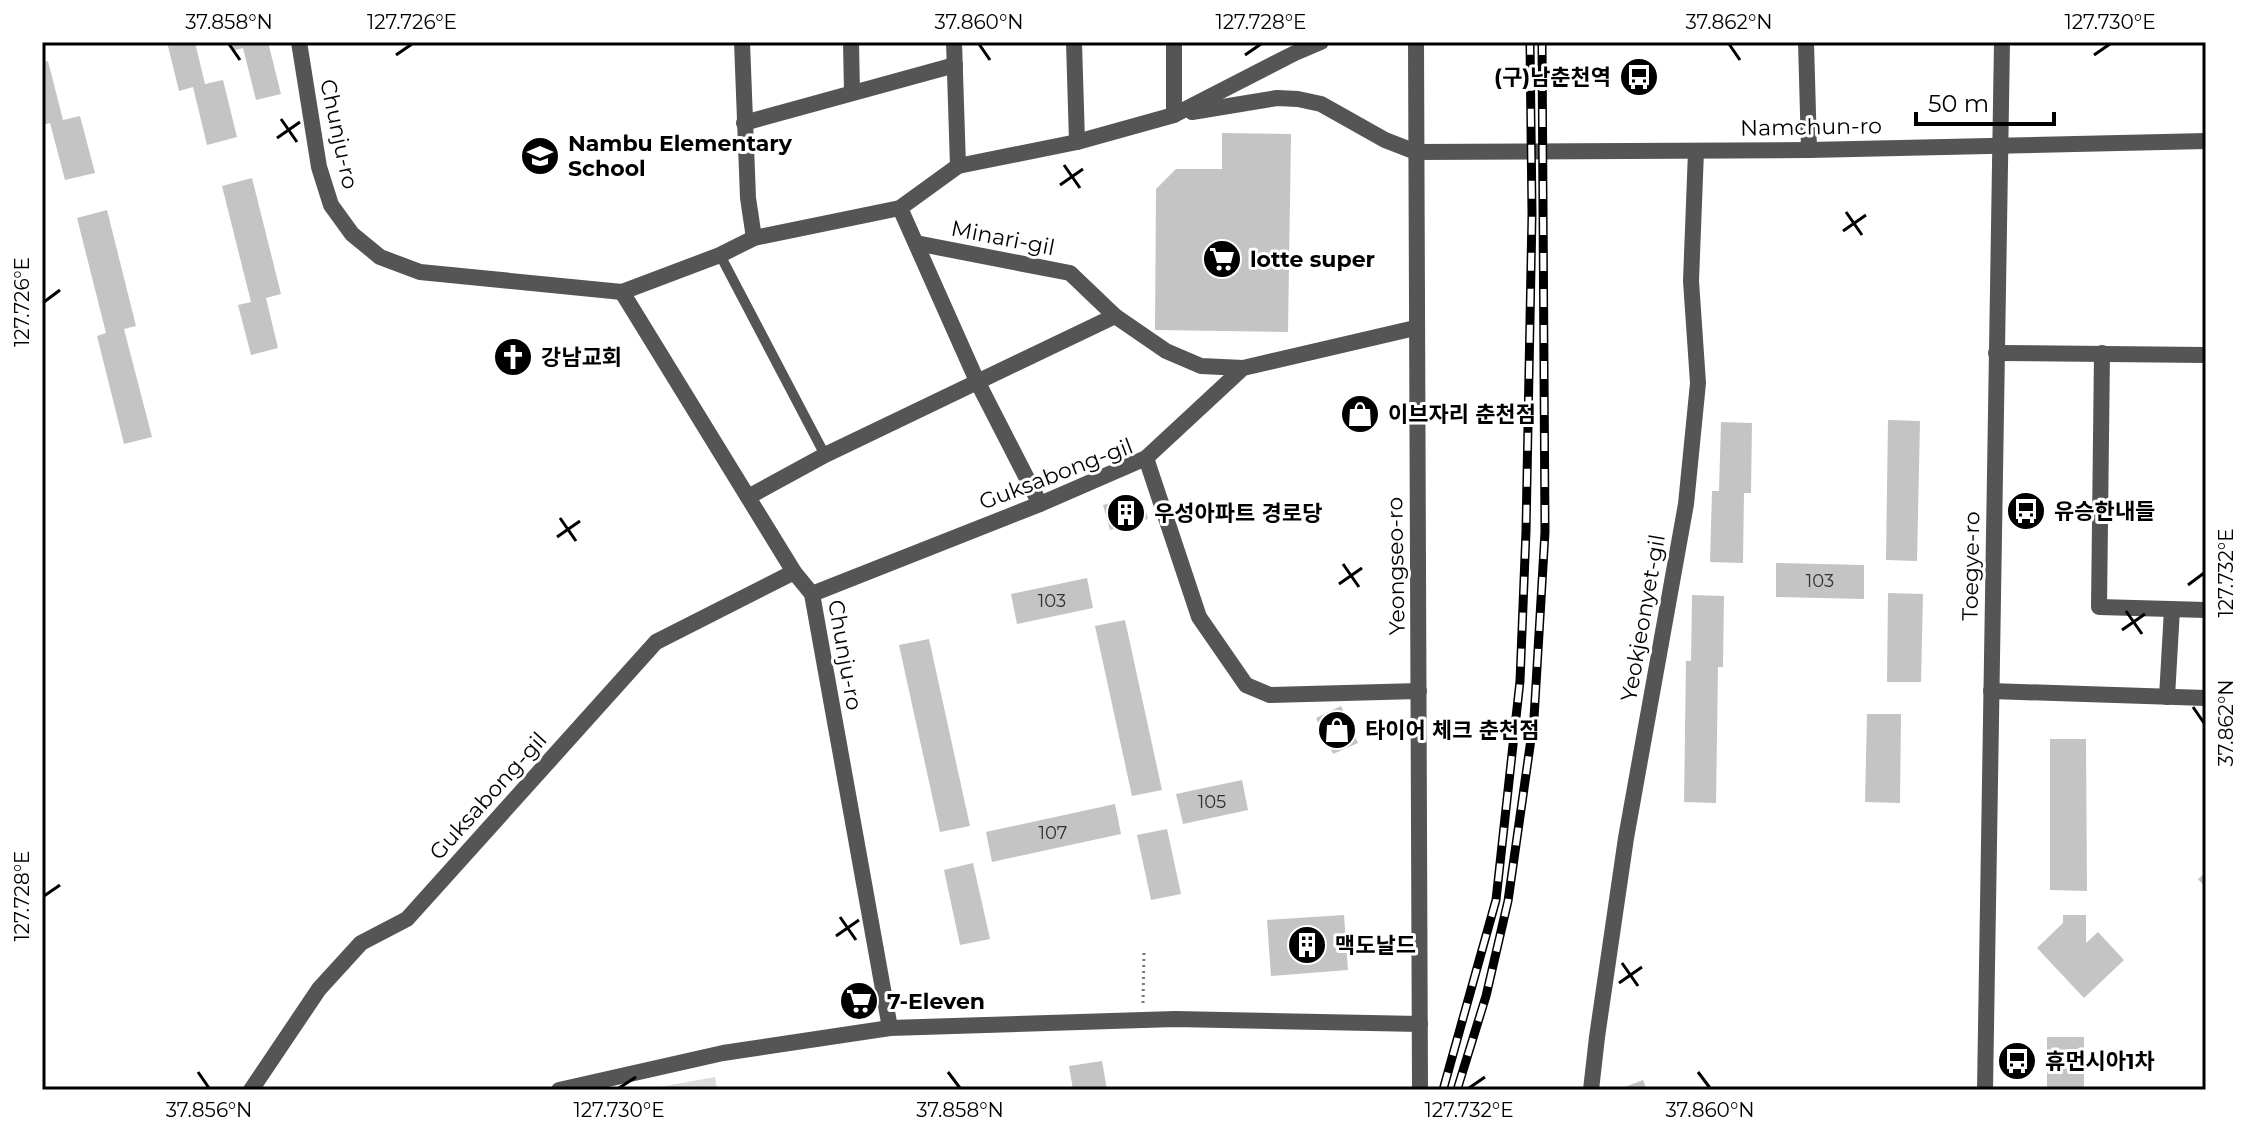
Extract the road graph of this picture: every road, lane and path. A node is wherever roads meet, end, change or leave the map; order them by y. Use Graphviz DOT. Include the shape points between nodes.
graph roads {
  1 [pos="299,42"];
  2 [pos="742,42"];
  3 [pos="851,42"];
  4 [pos="954,42"];
  5 [pos="1074,42"];
  6 [pos="1174,42"];
  7 [pos="1321,42"];
  8 [pos="1416,42"];
  9 [pos="1806,42"];
  10 [pos="2002,42"];
  11 [pos="1286,50"];
  12 [pos="955,65"];
  13 [pos="852,92"];
  14 [pos="1174,115"];
  15 [pos="744,123"];
  16 [pos="2206,141"];
  17 [pos="1077,142"];
  18 [pos="2000,145"];
  19 [pos="1809,150"];
  20 [pos="1696,151"];
  21 [pos="1416,152"];
  22 [pos="958,166"];
  23 [pos="900,208"];
  24 [pos="754,238"];
  25 [pos="916,243"];
  26 [pos="720,255"];
  27 [pos="622,292"];
  28 [pos="1115,316"];
  29 [pos="1415,328"];
  30 [pos="1996,353"];
  31 [pos="2102,353"];
  32 [pos="2206,355"];
  33 [pos="1243,368"];
  34 [pos="977,381"];
  35 [pos="825,455"];
  36 [pos="1146,458"];
  37 [pos="748,497"];
  38 [pos="1040,504"];
  39 [pos="794,572"];
  40 [pos="812,594"];
  41 [pos="2172,609"];
  42 [pos="2206,610"];
  43 [pos="1419,691"];
  44 [pos="1991,691"];
  45 [pos="2167,697"];
  46 [pos="2206,698"];
  47 [pos="1144,951"];
  48 [pos="1142,1020"];
  49 [pos="1420,1024"];
  50 [pos="890,1028"];
  51 [pos="251,1090"];
  52 [pos="559,1090"];
  53 [pos="1420,1090"];
  54 [pos="1591,1090"];
  55 [pos="1985,1090"];
  1 -- 27 [label="street, Chunju-ro" via="319,167 331,205 352,234 380,257 420,272"];
  2 -- 15 [label="street"];
  3 -- 13 [label="street"];
  4 -- 12 [label="street"];
  5 -- 17 [label="street"];
  6 -- 14 [label="street"];
  7 -- 11 [label="street, Chunju-ro"];
  8 -- 21 [label="street, Yeongseo-ro"];
  9 -- 19 [label="street"];
  10 -- 18 [label="street, Toegye-ro"];
  11 -- 14 [label="street, Chunju-ro"];
  12 -- 13 [label="street"];
  12 -- 22 [label="street"];
  13 -- 15 [label="street"];
  14 -- 17 [label="street, Chunju-ro"];
  14 -- 21 [label="street" via="1298,99 1321,104"];
  15 -- 24 [label="street"];
  16 -- 18 [label="street, Namchun-ro"];
  17 -- 22 [label="street, Chunju-ro"];
  18 -- 19 [label="street, Namchun-ro"];
  18 -- 30 [label="street, Toegye-ro"];
  19 -- 20 [label="street, Namchun-ro"];
  20 -- 21 [label="street, Namchun-ro"];
  20 -- 54 [label="street, Yeokjeonyet-gil" via="1691,281 1698,383 1686,504 1626,838"];
  21 -- 29 [label="street, Yeongseo-ro"];
  22 -- 23 [label="street, Chunju-ro"];
  23 -- 24 [label="street, Chunju-ro"];
  23 -- 25 [label="street"];
  24 -- 26 [label="street, Chunju-ro"];
  25 -- 28 [label="street, Minari-gil" via="1070,273"];
  25 -- 34 [label="street"];
  26 -- 27 [label="street, Chunju-ro"];
  26 -- 35 [label="lane"];
  27 -- 37 [label="street, Chunju-ro"];
  28 -- 33 [label="street, Minari-gil" via="1166,351 1201,366"];
  28 -- 34 [label="street"];
  29 -- 33 [label="street, Minari-gil"];
  29 -- 43 [label="street, Yeongseo-ro"];
  30 -- 31 [label="street"];
  30 -- 44 [label="street, Toegye-ro"];
  31 -- 32 [label="street"];
  31 -- 41 [label="street" via="2099,607"];
  33 -- 36 [label="street, Minari-gil"];
  34 -- 35 [label="street"];
  34 -- 38 [label="street"];
  35 -- 37 [label="street"];
  36 -- 38 [label="street, Guksabong-gil"];
  36 -- 43 [label="street, Guksabong-gil" via="1199,617 1246,685 1270,695"];
  37 -- 39 [label="street, Chunju-ro"];
  38 -- 40 [label="street, Guksabong-gil"];
  39 -- 40 [label="street, Chunju-ro"];
  39 -- 51 [label="street, Guksabong-gil" via="656,642 407,919 361,943 319,989"];
  40 -- 50 [label="street, Chunju-ro"];
  41 -- 42 [label="street"];
  41 -- 45 [label="street"];
  43 -- 49 [label="street, Yeongseo-ro"];
  44 -- 45 [label="street"];
  44 -- 55 [label="street, Toegye-ro"];
  45 -- 46 [label="street"];
  47 -- 48 [label="path"];
  48 -- 49 [label="street"];
  48 -- 50 [label="street"];
  49 -- 53 [label="street, Yeongseo-ro"];
  50 -- 52 [label="street" via="723,1053"];
}
